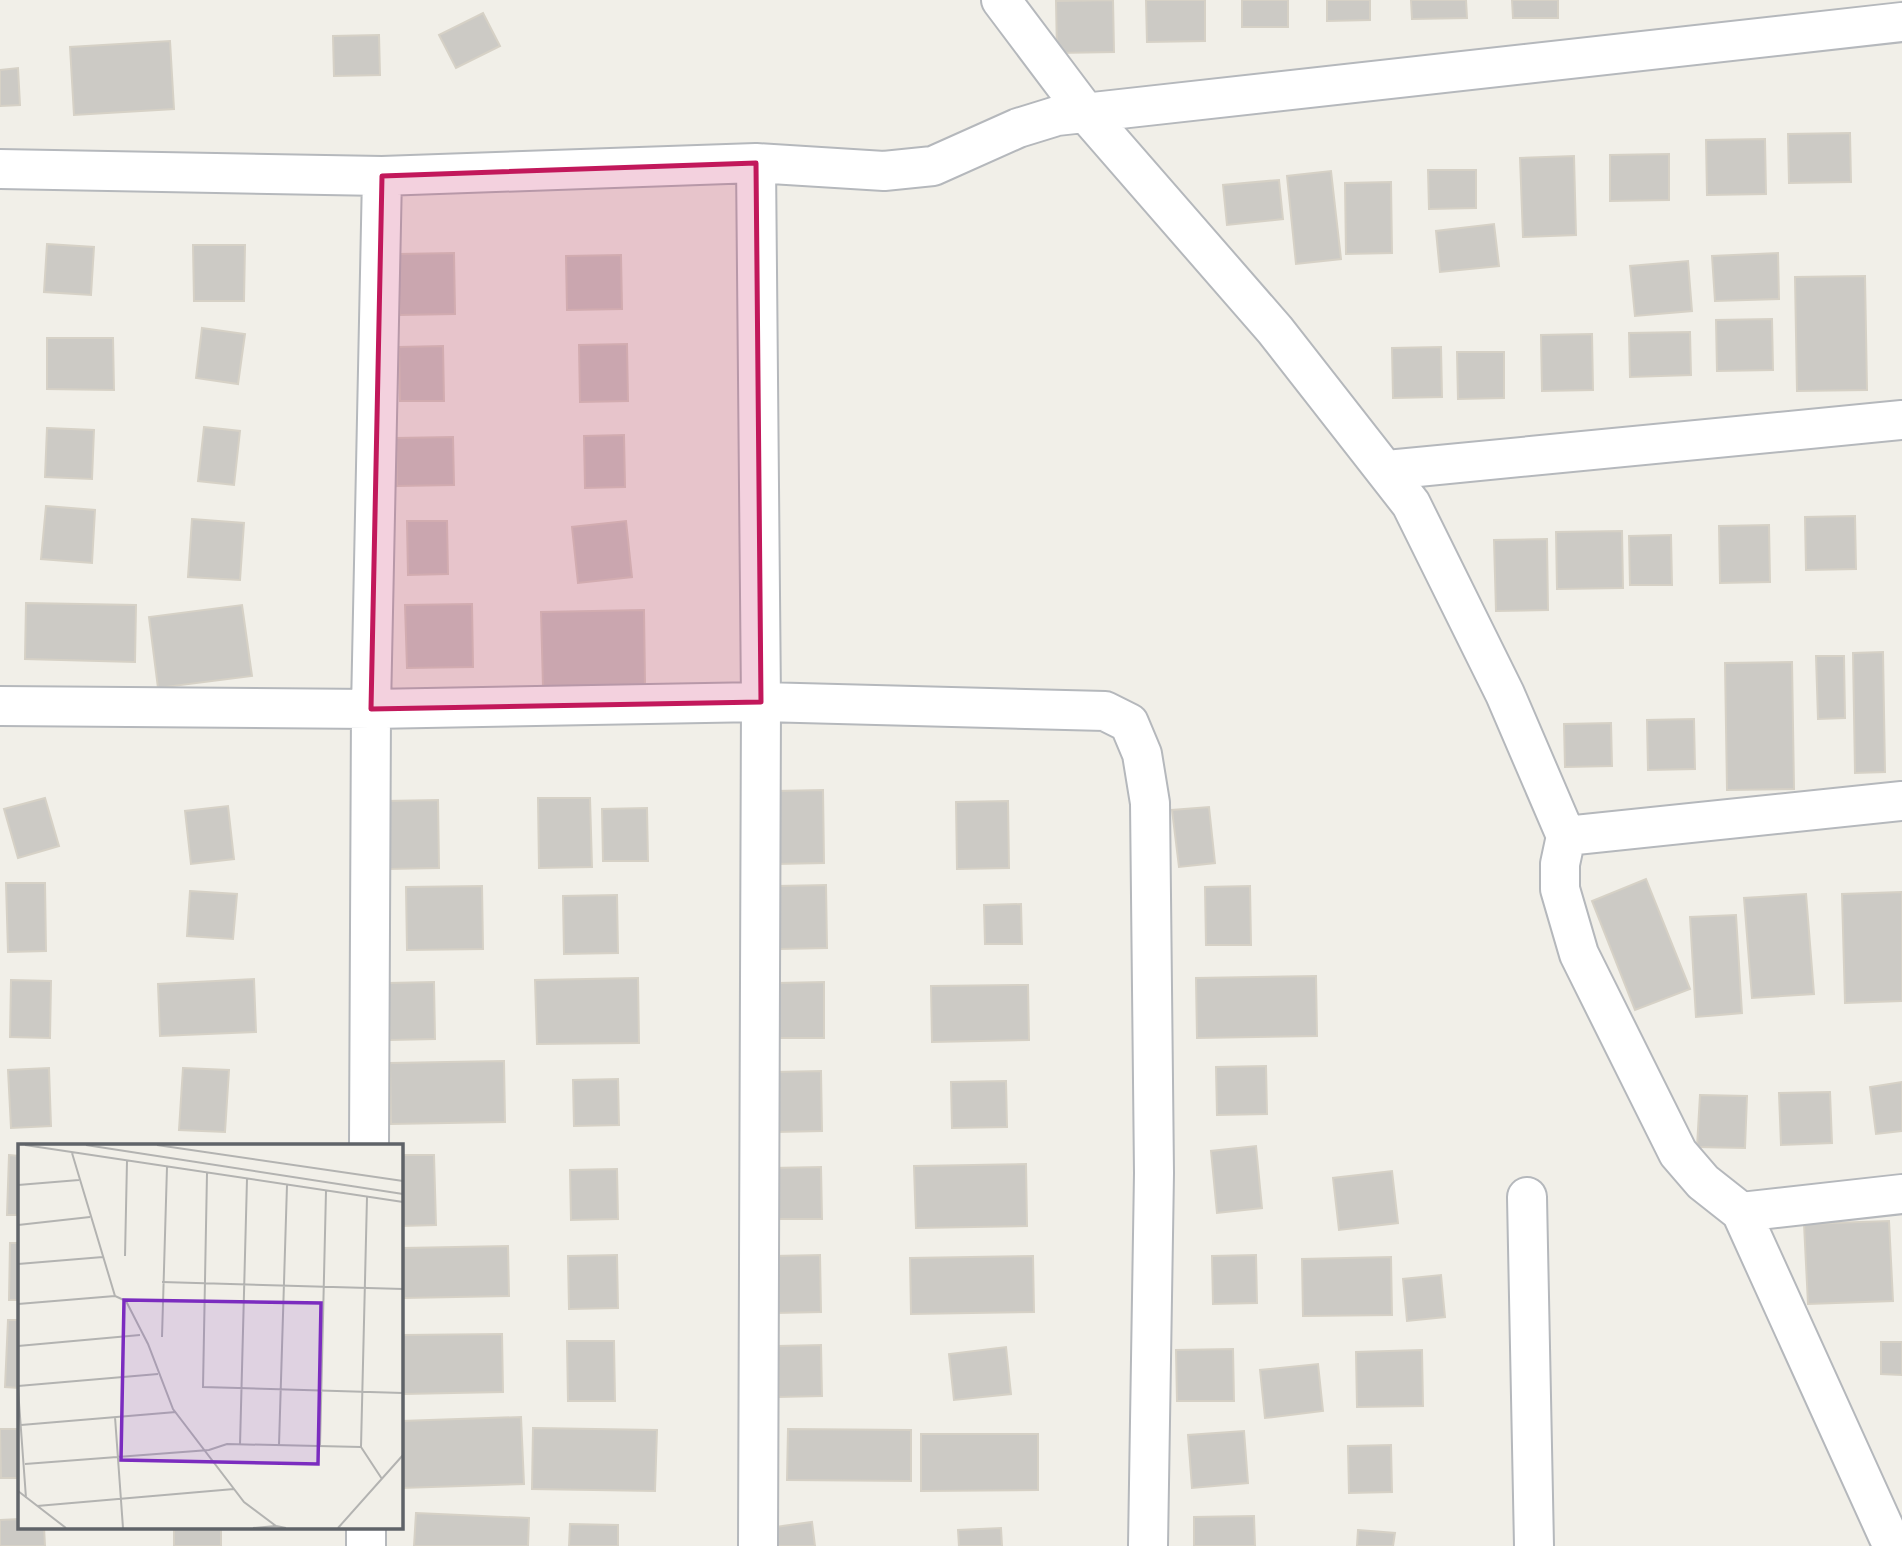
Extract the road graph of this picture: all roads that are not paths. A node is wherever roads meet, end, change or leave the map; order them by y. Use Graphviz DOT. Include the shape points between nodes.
graph roads {
  1 [pos="1001,0"];
  2 [pos="1902,22"];
  3 [pos="1086,113"];
  4 [pos="756,163"];
  5 [pos="0,169"];
  6 [pos="382,176"];
  7 [pos="1902,420"];
  8 [pos="1387,470"];
  9 [pos="761,702"];
  10 [pos="0,706"];
  11 [pos="372,709"];
  12 [pos="1902,801"];
  13 [pos="1566,836"];
  14 [pos="369,1144"];
  15 [pos="1902,1194"];
  16 [pos="1527,1197"];
  17 [pos="1741,1212"];
  18 [pos="366,1528"];
  19 [pos="366,1546"];
  20 [pos="758,1546"];
  21 [pos="1148,1546"];
  22 [pos="1534,1546"];
  23 [pos="1896,1546"];
  1 -- 3 [label="street"];
  2 -- 3 [label="street"];
  3 -- 4 [label="street" via="1018,128 933,166 884,171"];
  3 -- 8 [label="street" via="1275,330"];
  4 -- 6 [label="street"];
  4 -- 9 [label="street"];
  5 -- 6 [label="street"];
  6 -- 11 [label="street"];
  7 -- 8 [label="street"];
  8 -- 13 [label="street" via="1411,504 1454,587"];
  9 -- 11 [label="street"];
  9 -- 20 [label="street"];
  9 -- 21 [label="street" via="1105,711 1129,723 1142,754 1150,816 1154,1172"];
  10 -- 11 [label="street"];
  11 -- 14 [label="street"];
  12 -- 13 [label="street"];
  13 -- 17 [label="street" via="1560,889 1579,954 1678,1153 1703,1182"];
  15 -- 17 [label="street"];
  16 -- 22 [label="street"];
  17 -- 23 [label="street"];
  18 -- 19 [label="street"];
}
